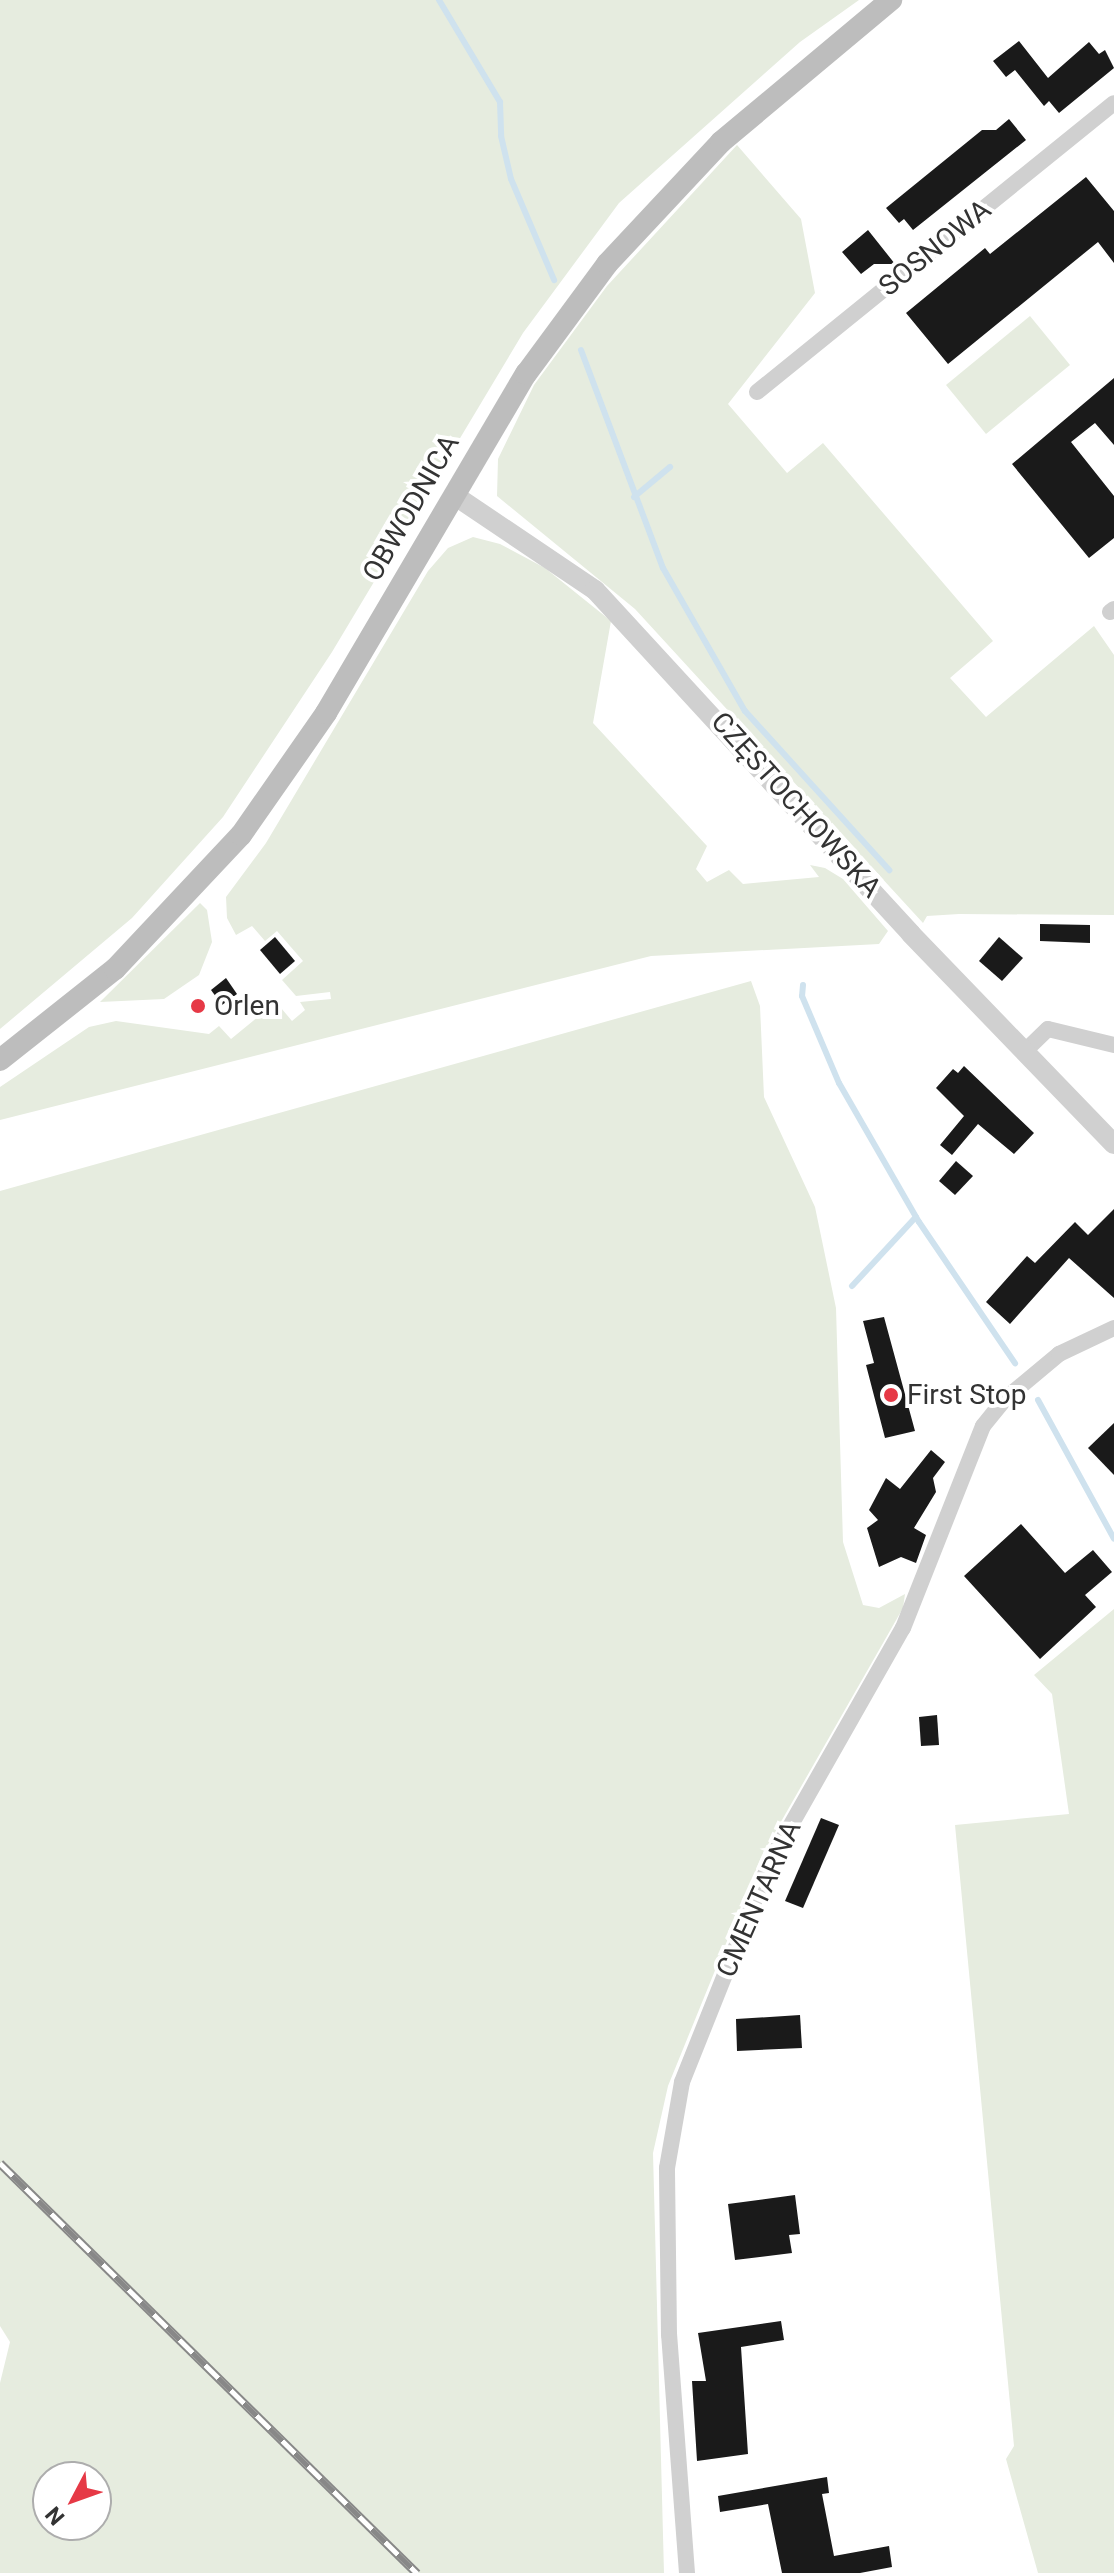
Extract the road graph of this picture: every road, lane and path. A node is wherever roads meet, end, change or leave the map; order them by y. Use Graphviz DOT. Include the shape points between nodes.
graph roads {
  1 [pos="891,0"];
  2 [pos="1114,103"];
  3 [pos="757,392"];
  4 [pos="454,495"];
  5 [pos="1114,1045"];
  6 [pos="1024,1052"];
  7 [pos="0,1060"];
  8 [pos="1114,1144"];
  9 [pos="1114,1328"];
  10 [pos="687,2573"];
  1 -- 4 [label="main road, OBWODNICA" via="721,142 607,264 526,374"];
  2 -- 3 [label="street, SOSNOWA"];
  4 -- 6 [label="street, CZĘSTOCHOWSKA" via="595,590"];
  4 -- 7 [label="main road, OBWODNICA" via="326,713 241,835 126,959"];
  5 -- 6 [label="street" via="1048,1029"];
  6 -- 8 [label="street, CZĘSTOCHOWSKA"];
  9 -- 10 [label="street, CMENTARNA" via="1059,1354 1004,1400 983,1426 903,1628 771,1860 682,2082 667,2168 669,2335"];
}
